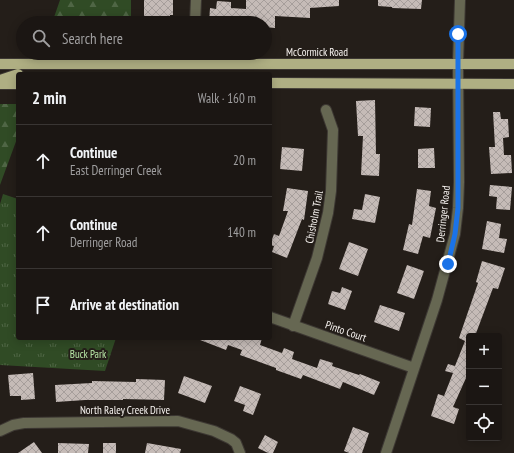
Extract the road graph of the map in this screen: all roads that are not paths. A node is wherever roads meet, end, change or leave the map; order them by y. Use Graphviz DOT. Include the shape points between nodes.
graph roads {
  1 [pos="196,0"];
  2 [pos="460,0"];
  3 [pos="195,16"];
  4 [pos="196,60"];
  5 [pos="29,63"];
  6 [pos="458,63"];
  7 [pos="0,64"];
  8 [pos="196,64"];
  9 [pos="514,64"];
  10 [pos="20,72"];
  11 [pos="16,75"];
  12 [pos="0,80"];
  13 [pos="272,83"];
  14 [pos="0,84"];
  15 [pos="16,84"];
  16 [pos="458,84"];
  17 [pos="514,84"];
  18 [pos="326,110"];
  19 [pos="272,318"];
  20 [pos="293,326"];
  21 [pos="414,368"];
  22 [pos="0,431"];
  23 [pos="240,453"];
  24 [pos="386,453"];
  1 -- 3 [label="street"];
  2 -- 6 [label="street, Derringer Road"];
  4 -- 8 [label="street"];
  5 -- 7 [label="main road, McCormick Road"];
  5 -- 8 [label="main road, McCormick Road"];
  5 -- 10 [label="main road"];
  6 -- 8 [label="main road, McCormick Road"];
  6 -- 9 [label="main road, McCormick Road"];
  6 -- 16 [label="street, Derringer Road"];
  11 -- 12 [label="main road"];
  13 -- 16 [label="main road"];
  14 -- 15 [label="main road"];
  16 -- 17 [label="main road"];
  16 -- 21 [label="street, Derringer Road" via="459,182 455,234 437,300"];
  18 -- 20 [label="street, Chisholm Trail" via="333,130 328,213 317,258"];
  19 -- 20 [label="street, Pinto Court"];
  20 -- 21 [label="street, Pinto Court"];
  21 -- 24 [label="street, Derringer Road"];
  22 -- 23 [label="street, North Raley Creek Drive" via="24,423 178,421 214,431 231,439 236,443"];
}
